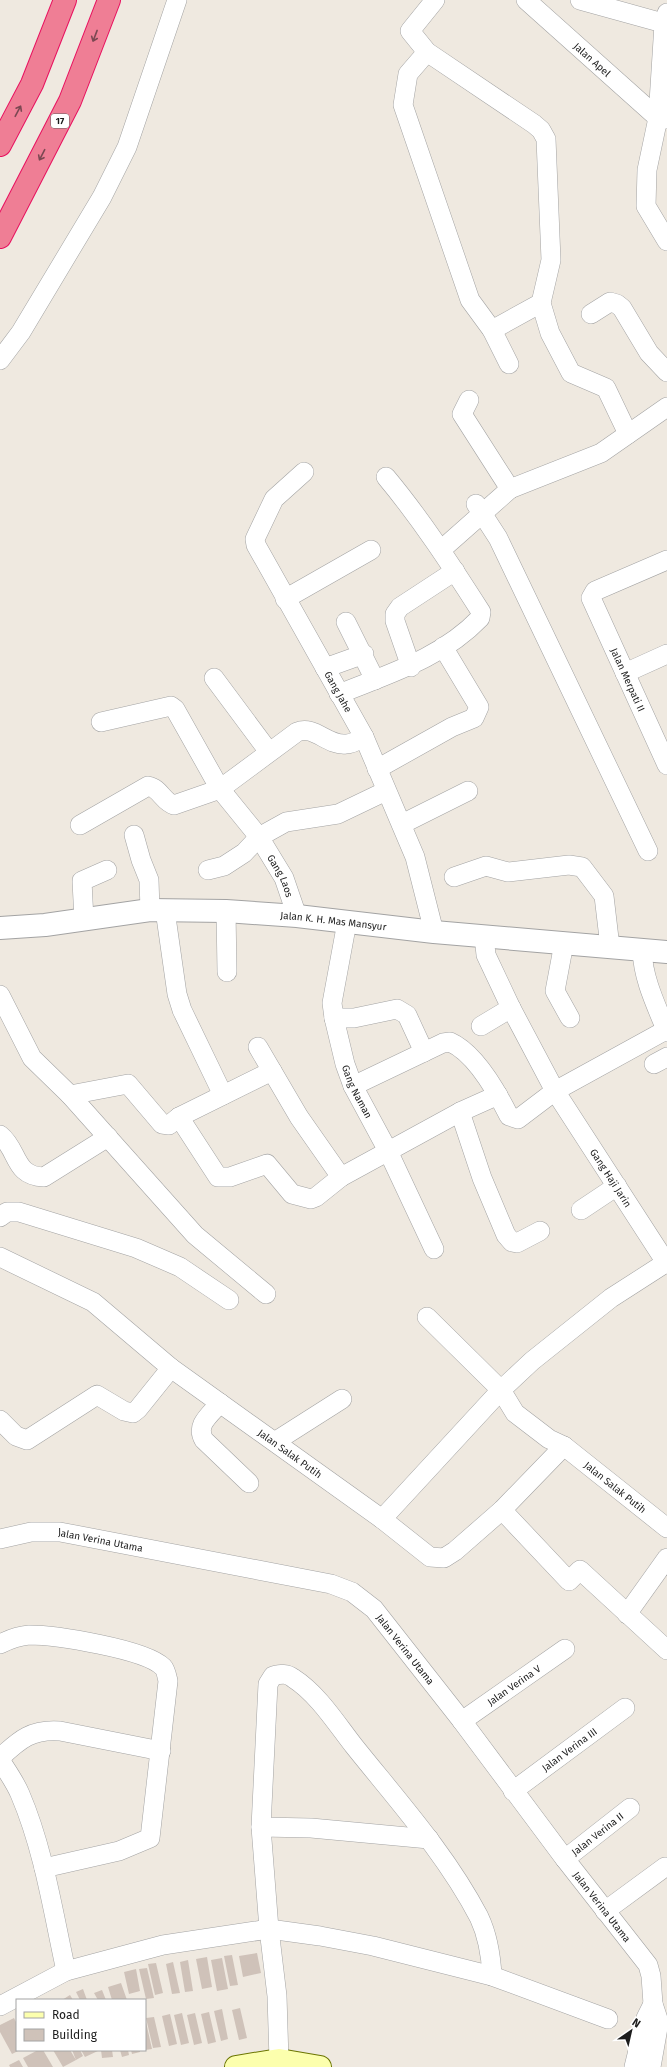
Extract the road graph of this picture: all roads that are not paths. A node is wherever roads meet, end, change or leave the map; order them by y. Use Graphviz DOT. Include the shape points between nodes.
graph roads {
  1 [pos="65,0"];
  2 [pos="109,0"];
  3 [pos="177,0"];
  4 [pos="435,0"];
  5 [pos="526,0"];
  6 [pos="580,0"];
  7 [pos="666,20"];
  8 [pos="427,52"];
  9 [pos="662,118"];
  10 [pos="0,145"];
  11 [pos="0,237"];
  12 [pos="667,241"];
  13 [pos="541,303"];
  14 [pos="591,314"];
  15 [pos="492,330"];
  16 [pos="0,360"];
  17 [pos="509,364"];
  18 [pos="667,372"];
  19 [pos="469,400"];
  20 [pos="667,407"];
  21 [pos="628,434"];
  22 [pos="304,472"];
  23 [pos="386,477"];
  24 [pos="510,489"];
  25 [pos="480,509"];
  26 [pos="370,550"];
  27 [pos="441,550"];
  28 [pos="667,560"];
  29 [pos="455,571"];
  30 [pos="285,599"];
  31 [pos="346,622"];
  32 [pos="443,647"];
  33 [pos="364,654"];
  34 [pos="667,654"];
  35 [pos="411,666"];
  36 [pos="325,668"];
  37 [pos="625,673"];
  38 [pos="214,678"];
  39 [pos="375,680"];
  40 [pos="339,694"];
  41 [pos="101,722"];
  42 [pos="364,737"];
  43 [pos="269,752"];
  44 [pos="667,764"];
  45 [pos="377,769"];
  46 [pos="220,789"];
  47 [pos="386,791"];
  48 [pos="468,791"];
  49 [pos="402,824"];
  50 [pos="80,825"];
  51 [pos="134,835"];
  52 [pos="259,837"];
  53 [pos="648,851"];
  54 [pos="107,870"];
  55 [pos="208,870"];
  56 [pos="454,876"];
  57 [pos="157,910"];
  58 [pos="226,911"];
  59 [pos="297,916"];
  60 [pos="84,920"];
  61 [pos="347,922"];
  62 [pos="0,928"];
  63 [pos="434,932"];
  64 [pos="484,936"];
  65 [pos="564,943"];
  66 [pos="610,946"];
  67 [pos="642,950"];
  68 [pos="667,952"];
  69 [pos="227,972"];
  70 [pos="0,995"];
  71 [pos="511,1008"];
  72 [pos="4,1014"];
  73 [pos="334,1018"];
  74 [pos="570,1018"];
  75 [pos="481,1026"];
  76 [pos="667,1031"];
  77 [pos="258,1047"];
  78 [pos="424,1052"];
  79 [pos="272,1071"];
  80 [pos="353,1086"];
  81 [pos="555,1091"];
  82 [pos="70,1095"];
  83 [pos="224,1095"];
  84 [pos="498,1095"];
  85 [pos="460,1112"];
  86 [pos="179,1117"];
  87 [pos="0,1135"];
  88 [pos="108,1137"];
  89 [pos="388,1151"];
  90 [pos="341,1177"];
  91 [pos="617,1186"];
  92 [pos="581,1210"];
  93 [pos="0,1217"];
  94 [pos="540,1230"];
  95 [pos="434,1249"];
  96 [pos="0,1257"];
  97 [pos="667,1263"];
  98 [pos="266,1294"];
  99 [pos="229,1300"];
  100 [pos="427,1318"];
  101 [pos="171,1368"];
  102 [pos="500,1390"];
  103 [pos="342,1399"];
  104 [pos="220,1403"];
  105 [pos="0,1420"];
  106 [pos="276,1441"];
  107 [pos="564,1446"];
  108 [pos="249,1483"];
  109 [pos="502,1510"];
  110 [pos="382,1519"];
  111 [pos="667,1528"];
  112 [pos="0,1539"];
  113 [pos="667,1558"];
  114 [pos="628,1614"];
  115 [pos="0,1644"];
  116 [pos="565,1649"];
  117 [pos="667,1650"];
  118 [pos="625,1708"];
  119 [pos="462,1721"];
  120 [pos="161,1751"];
  121 [pos="0,1759"];
  122 [pos="513,1791"];
  123 [pos="630,1808"];
  124 [pos="261,1827"];
  125 [pos="429,1839"];
  126 [pos="565,1859"];
  127 [pos="665,1867"];
  128 [pos="44,1868"];
  129 [pos="605,1911"];
  130 [pos="269,1929"];
  131 [pos="66,1971"];
  132 [pos="492,1976"];
  133 [pos="0,2006"];
  134 [pos="608,2020"];
  135 [pos="648,2043"];
  136 [pos="279,2060"];
  137 [pos="236,2067"];
  138 [pos="320,2067"];
  139 [pos="634,2067"];
  140 [pos="651,2067"];
  10 -- 1 [label="highway, one-way" via="32,84"];
  2 -- 11 [label="highway, 17, one-way" via="70,101"];
  3 -- 16 [label="street" via="127,147 102,197 21,332"];
  4 -- 8 [label="street" via="410,31"];
  5 -- 9 [label="street, Jalan Apel"];
  6 -- 7 [label="street"];
  7 -- 9 [label="street"];
  8 -- 13 [label="street" via="534,124 546,139 551,260"];
  8 -- 15 [label="street" via="408,74 403,105 470,300"];
  9 -- 12 [label="street" via="648,170 646,206"];
  13 -- 15 [label="street"];
  13 -- 21 [label="street" via="550,333 571,373 606,388"];
  14 -- 18 [label="street" via="610,302 617,304 649,353"];
  15 -- 17 [label="street"];
  19 -- 24 [label="street" via="462,414"];
  20 -- 21 [label="street"];
  21 -- 24 [label="street" via="601,453"];
  22 -- 30 [label="street, Gang Jahe" via="274,499 255,539"];
  23 -- 27 [label="street"];
  24 -- 25 [label="street"];
  25 -- 27 [label="street"];
  25 -- 53 [label="street" via="498,538"];
  26 -- 30 [label="street"];
  27 -- 29 [label="street"];
  28 -- 37 [label="street, Jalan Merpati II" via="592,594 591,598"];
  29 -- 32 [label="street" via="480,612 480,618"];
  29 -- 35 [label="street" via="400,607 395,614 395,621"];
  30 -- 36 [label="street, Gang Jahe"];
  31 -- 33 [label="street"];
  32 -- 35 [label="street"];
  32 -- 45 [label="street" via="479,707 474,718 452,727"];
  33 -- 36 [label="street"];
  33 -- 39 [label="street"];
  34 -- 37 [label="street"];
  35 -- 39 [label="street"];
  36 -- 40 [label="street, Gang Jahe"];
  37 -- 44 [label="street, Jalan Merpati II"];
  38 -- 43 [label="street"];
  39 -- 40 [label="street"];
  40 -- 42 [label="street, Gang Jahe"];
  41 -- 46 [label="street, Gang Laos" via="171,706 178,713"];
  42 -- 43 [label="street" via="348,744 336,744 303,729"];
  42 -- 45 [label="street, Gang Jahe"];
  43 -- 46 [label="street"];
  45 -- 47 [label="street, Gang Jahe"];
  46 -- 50 [label="street" via="174,805 167,802 156,789 148,786"];
  46 -- 52 [label="street, Gang Laos"];
  47 -- 49 [label="street, Gang Jahe"];
  47 -- 52 [label="street" via="338,814 286,822"];
  48 -- 49 [label="street"];
  49 -- 63 [label="street, Gang Jahe" via="416,857"];
  51 -- 57 [label="street"];
  52 -- 55 [label="street" via="244,853 224,866"];
  52 -- 59 [label="street, Gang Laos" via="284,878"];
  54 -- 60 [label="street" via="82,881"];
  56 -- 66 [label="street" via="486,866 508,872 569,864 582,868 604,896"];
  57 -- 58 [label="street, Jalan K. H. Mas Mansyur"];
  57 -- 60 [label="street, Jalan K. H. Mas Mansyur"];
  57 -- 83 [label="street" via="182,1010"];
  58 -- 59 [label="street, Jalan K. H. Mas Mansyur"];
  58 -- 69 [label="street"];
  59 -- 61 [label="street, Jalan K. H. Mas Mansyur"];
  60 -- 62 [label="street, Jalan K. H. Mas Mansyur"];
  61 -- 63 [label="street, Jalan K. H. Mas Mansyur"];
  61 -- 73 [label="street, Gang Naman" via="332,1004"];
  63 -- 64 [label="street, Jalan K. H. Mas Mansyur"];
  64 -- 65 [label="street, Jalan K. H. Mas Mansyur"];
  64 -- 71 [label="street, Gang Haji Jarin" via="486,955"];
  65 -- 66 [label="street, Jalan K. H. Mas Mansyur"];
  65 -- 74 [label="street" via="555,991"];
  66 -- 67 [label="street, Jalan K. H. Mas Mansyur"];
  67 -- 68 [label="street, Jalan K. H. Mas Mansyur"];
  67 -- 76 [label="street" via="649,988"];
  70 -- 72 [label="street"];
  71 -- 75 [label="street"];
  71 -- 81 [label="street, Gang Haji Jarin"];
  72 -- 82 [label="street" via="32,1058"];
  73 -- 78 [label="street" via="354,1018 397,1009 406,1015"];
  73 -- 80 [label="street, Gang Naman"];
  76 -- 81 [label="street"];
  77 -- 79 [label="street"];
  78 -- 80 [label="street"];
  78 -- 84 [label="street" via="442,1043 450,1042 457,1045 465,1051"];
  79 -- 83 [label="street"];
  79 -- 90 [label="street" via="299,1117"];
  80 -- 89 [label="street, Gang Naman"];
  81 -- 84 [label="street" via="516,1119 509,1116"];
  81 -- 91 [label="street, Gang Haji Jarin"];
  82 -- 86 [label="street" via="128,1084 162,1124 169,1125"];
  82 -- 88 [label="street"];
  83 -- 86 [label="street"];
  84 -- 85 [label="street"];
  85 -- 89 [label="street"];
  85 -- 94 [label="street" via="482,1178 506,1235 512,1242 517,1243"];
  86 -- 90 [label="street" via="218,1177 230,1178 267,1164 292,1194 310,1199"];
  87 -- 88 [label="street" via="21,1169 32,1177 44,1177"];
  88 -- 98 [label="street" via="195,1235"];
  89 -- 90 [label="street"];
  89 -- 95 [label="street, Gang Naman"];
  91 -- 92 [label="street"];
  91 -- 97 [label="street, Gang Haji Jarin"];
  93 -- 99 [label="street" via="8,1212 19,1212 136,1248 180,1268"];
  96 -- 101 [label="street, Jalan Salak Putih" via="93,1302"];
  97 -- 102 [label="street" via="611,1298"];
  100 -- 102 [label="street, Jalan Salak Putih"];
  101 -- 104 [label="street, Jalan Salak Putih"];
  101 -- 105 [label="street" via="133,1413 124,1411 97,1395 27,1440 16,1436"];
  102 -- 107 [label="street, Jalan Salak Putih" via="515,1413 549,1440"];
  102 -- 110 [label="street"];
  103 -- 106 [label="street"];
  104 -- 106 [label="street, Jalan Salak Putih"];
  104 -- 108 [label="street" via="202,1426 201,1435"];
  106 -- 110 [label="street, Jalan Salak Putih"];
  107 -- 109 [label="street, Jalan Salak Putih"];
  107 -- 111 [label="street, Jalan Salak Putih"];
  109 -- 110 [label="street, Jalan Salak Putih" via="444,1558 430,1557"];
  109 -- 114 [label="street" via="569,1581 580,1570"];
  112 -- 119 [label="street, Jalan Verina Utama" via="31,1532 60,1532 331,1584 352,1592 374,1609"];
  113 -- 114 [label="street"];
  114 -- 117 [label="street"];
  115 -- 120 [label="street" via="15,1637 52,1636 138,1654 156,1662 164,1668 168,1681"];
  116 -- 119 [label="street, Jalan Verina V"];
  118 -- 122 [label="street, Jalan Verina III"];
  119 -- 122 [label="street, Jalan Verina Utama"];
  120 -- 121 [label="street" via="44,1730 28,1736"];
  120 -- 128 [label="street" via="150,1838 119,1851"];
  121 -- 128 [label="street" via="20,1793"];
  122 -- 126 [label="street, Jalan Verina Utama"];
  123 -- 126 [label="street, Jalan Verina II"];
  124 -- 125 [label="street" via="311,1828"];
  124 -- 125 [label="street" via="268,1684 273,1676 285,1674 293,1677 315,1698"];
  124 -- 130 [label="street"];
  125 -- 132 [label="street" via="480,1919 490,1949"];
  126 -- 129 [label="street, Jalan Verina Utama"];
  127 -- 129 [label="street"];
  128 -- 131 [label="street"];
  129 -- 135 [label="street, Jalan Verina Utama" via="648,1965 652,1976 653,2004 660,2022"];
  130 -- 131 [label="street" via="163,1945"];
  130 -- 132 [label="street" via="373,1946"];
  130 -- 136 [label="street" via="277,1996"];
  131 -- 133 [label="street"];
  132 -- 134 [label="street"];
  135 -- 139 [label="street, Jalan Verina Utama"];
  135 -- 140 [label="street, Jalan Verina Utama"];
  136 -- 137 [label="main road"];
  136 -- 138 [label="main road"];
}
